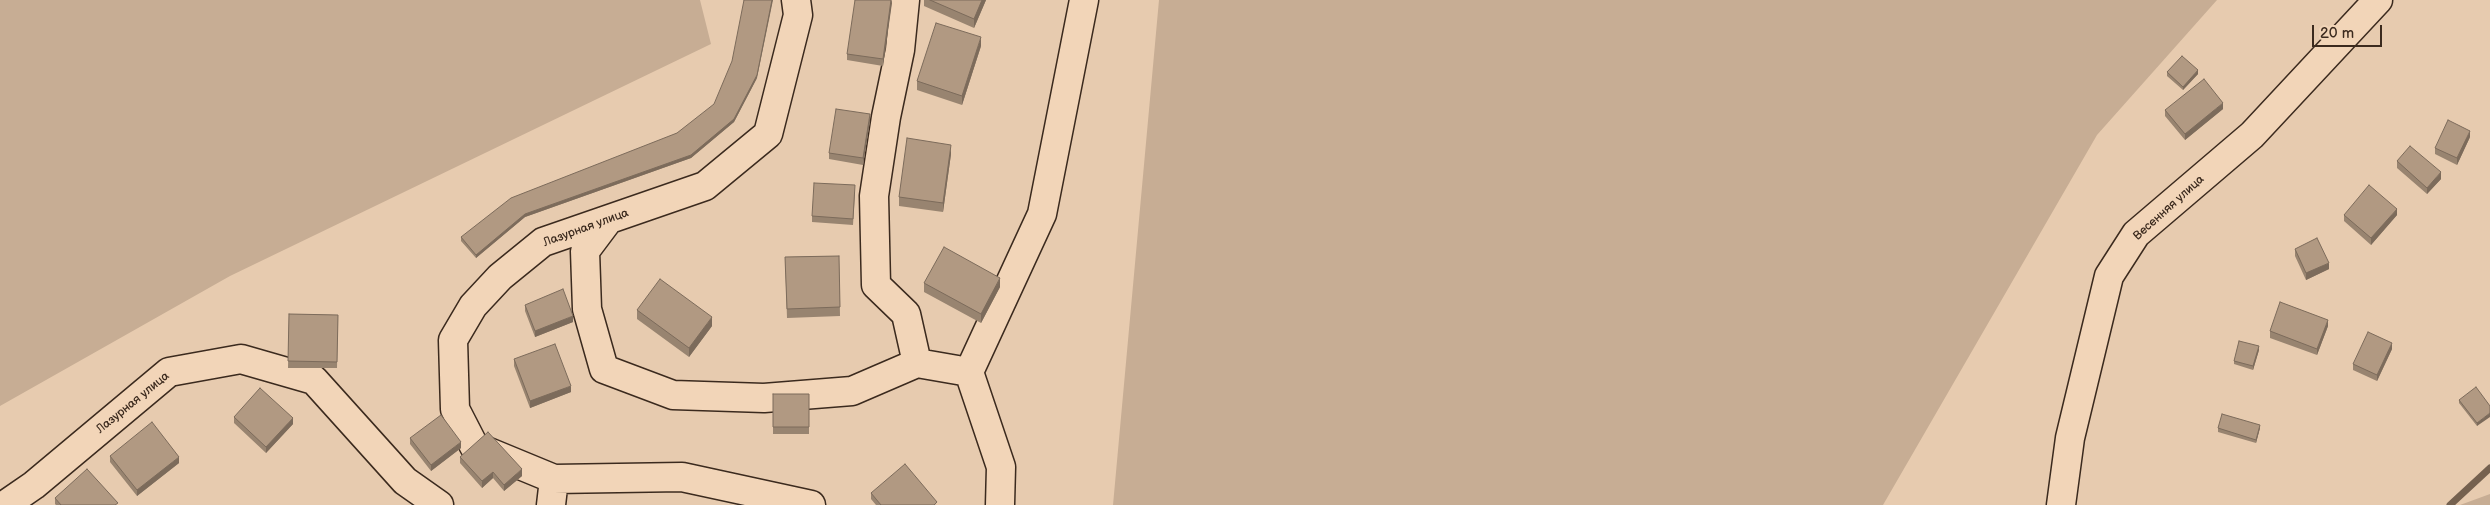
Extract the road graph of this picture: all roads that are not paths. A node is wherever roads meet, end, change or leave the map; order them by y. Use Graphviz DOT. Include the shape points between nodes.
graph roads {
  1 [pos="796,0"];
  2 [pos="905,0"];
  3 [pos="1084,0"];
  4 [pos="2378,0"];
  5 [pos="609,219"];
  6 [pos="916,363"];
  7 [pos="969,372"];
  8 [pos="552,492"];
  9 [pos="5,505"];
  10 [pos="439,505"];
  11 [pos="811,505"];
  12 [pos="1000,505"];
  13 [pos="2061,505"];
  1 -- 5 [label="street, Лазурная улица" via="798,15 768,134 705,186"];
  2 -- 6 [label="street" via="900,50 874,196 876,285 906,314"];
  3 -- 7 [label="street" via="1042,214"];
  4 -- 13 [label="street, Весенняя улица" via="2252,135 2136,234 2109,276 2070,438"];
  5 -- 6 [label="street" via="585,252 586,309 604,369 673,395 764,398 852,391"];
  5 -- 8 [label="street, Лазурная улица" via="543,242 500,277 473,306 453,340 455,409 474,446"];
  6 -- 7 [label="street"];
  7 -- 12 [label="street" via="1001,467"];
  8 -- 11 [label="street, Лазурная улица" via="682,477"];
  9 -- 10 [label="street, Лазурная улица" via="34,485 169,372 241,359 314,380 405,481"];
}
